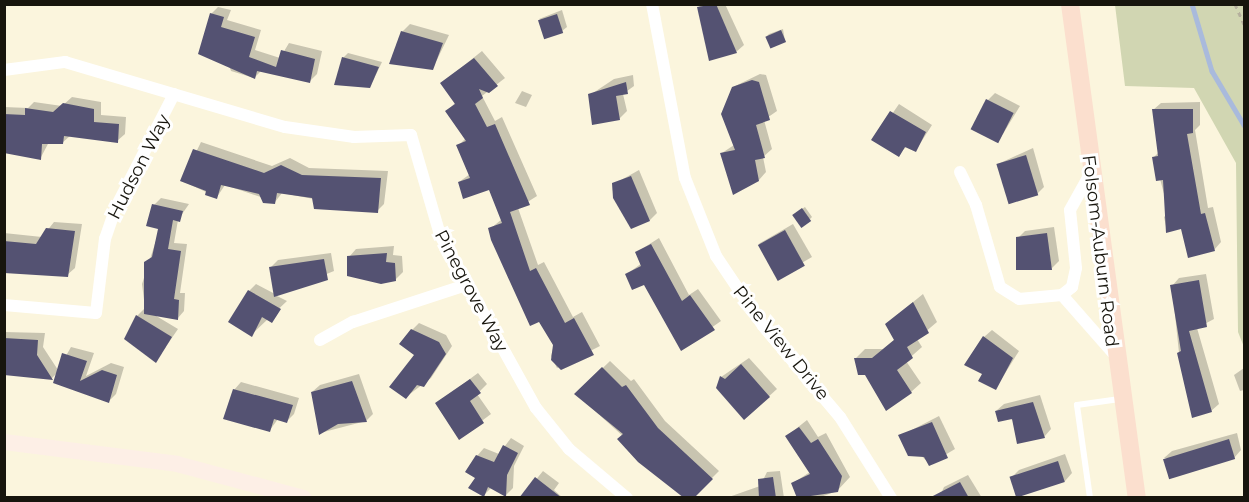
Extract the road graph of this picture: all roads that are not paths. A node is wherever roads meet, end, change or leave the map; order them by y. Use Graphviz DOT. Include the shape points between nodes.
graph roads {
  1 [pos="652,4"];
  2 [pos="1070,4"];
  3 [pos="4,70"];
  4 [pos="174,94"];
  5 [pos="960,172"];
  6 [pos="1090,174"];
  7 [pos="466,285"];
  8 [pos="1062,295"];
  9 [pos="4,305"];
  10 [pos="320,340"];
  11 [pos="1113,353"];
  12 [pos="1120,399"];
  13 [pos="4,442"];
  14 [pos="304,498"];
  15 [pos="627,498"];
  16 [pos="891,498"];
  17 [pos="1090,498"];
  18 [pos="1137,498"];
  1 -- 16 [label="street, Pine View Drive" via="682,170 716,256 763,326 840,417"];
  2 -- 6 [label="main road, Folsom-Auburn Road"];
  3 -- 4 [label="street, Pinegrove Way" via="65,63"];
  4 -- 7 [label="street, Pinegrove Way" via="316,133 411,135 425,199"];
  4 -- 9 [label="street, Hudson Way" via="116,207 105,239 96,313"];
  5 -- 8 [label="street" via="1005,293 1018,300"];
  6 -- 8 [label="street" via="1070,210 1075,280"];
  6 -- 11 [label="main road, Folsom-Auburn Road"];
  7 -- 10 [label="street" via="353,322"];
  7 -- 15 [label="street, Pinegrove Way" via="551,430"];
  8 -- 11 [label="street"];
  11 -- 12 [label="main road, Folsom-Auburn Road"];
  12 -- 17 [label="lane" via="1077,405"];
  12 -- 18 [label="main road, Folsom-Auburn Road"];
  13 -- 14 [label="main road" via="177,464"];
}
